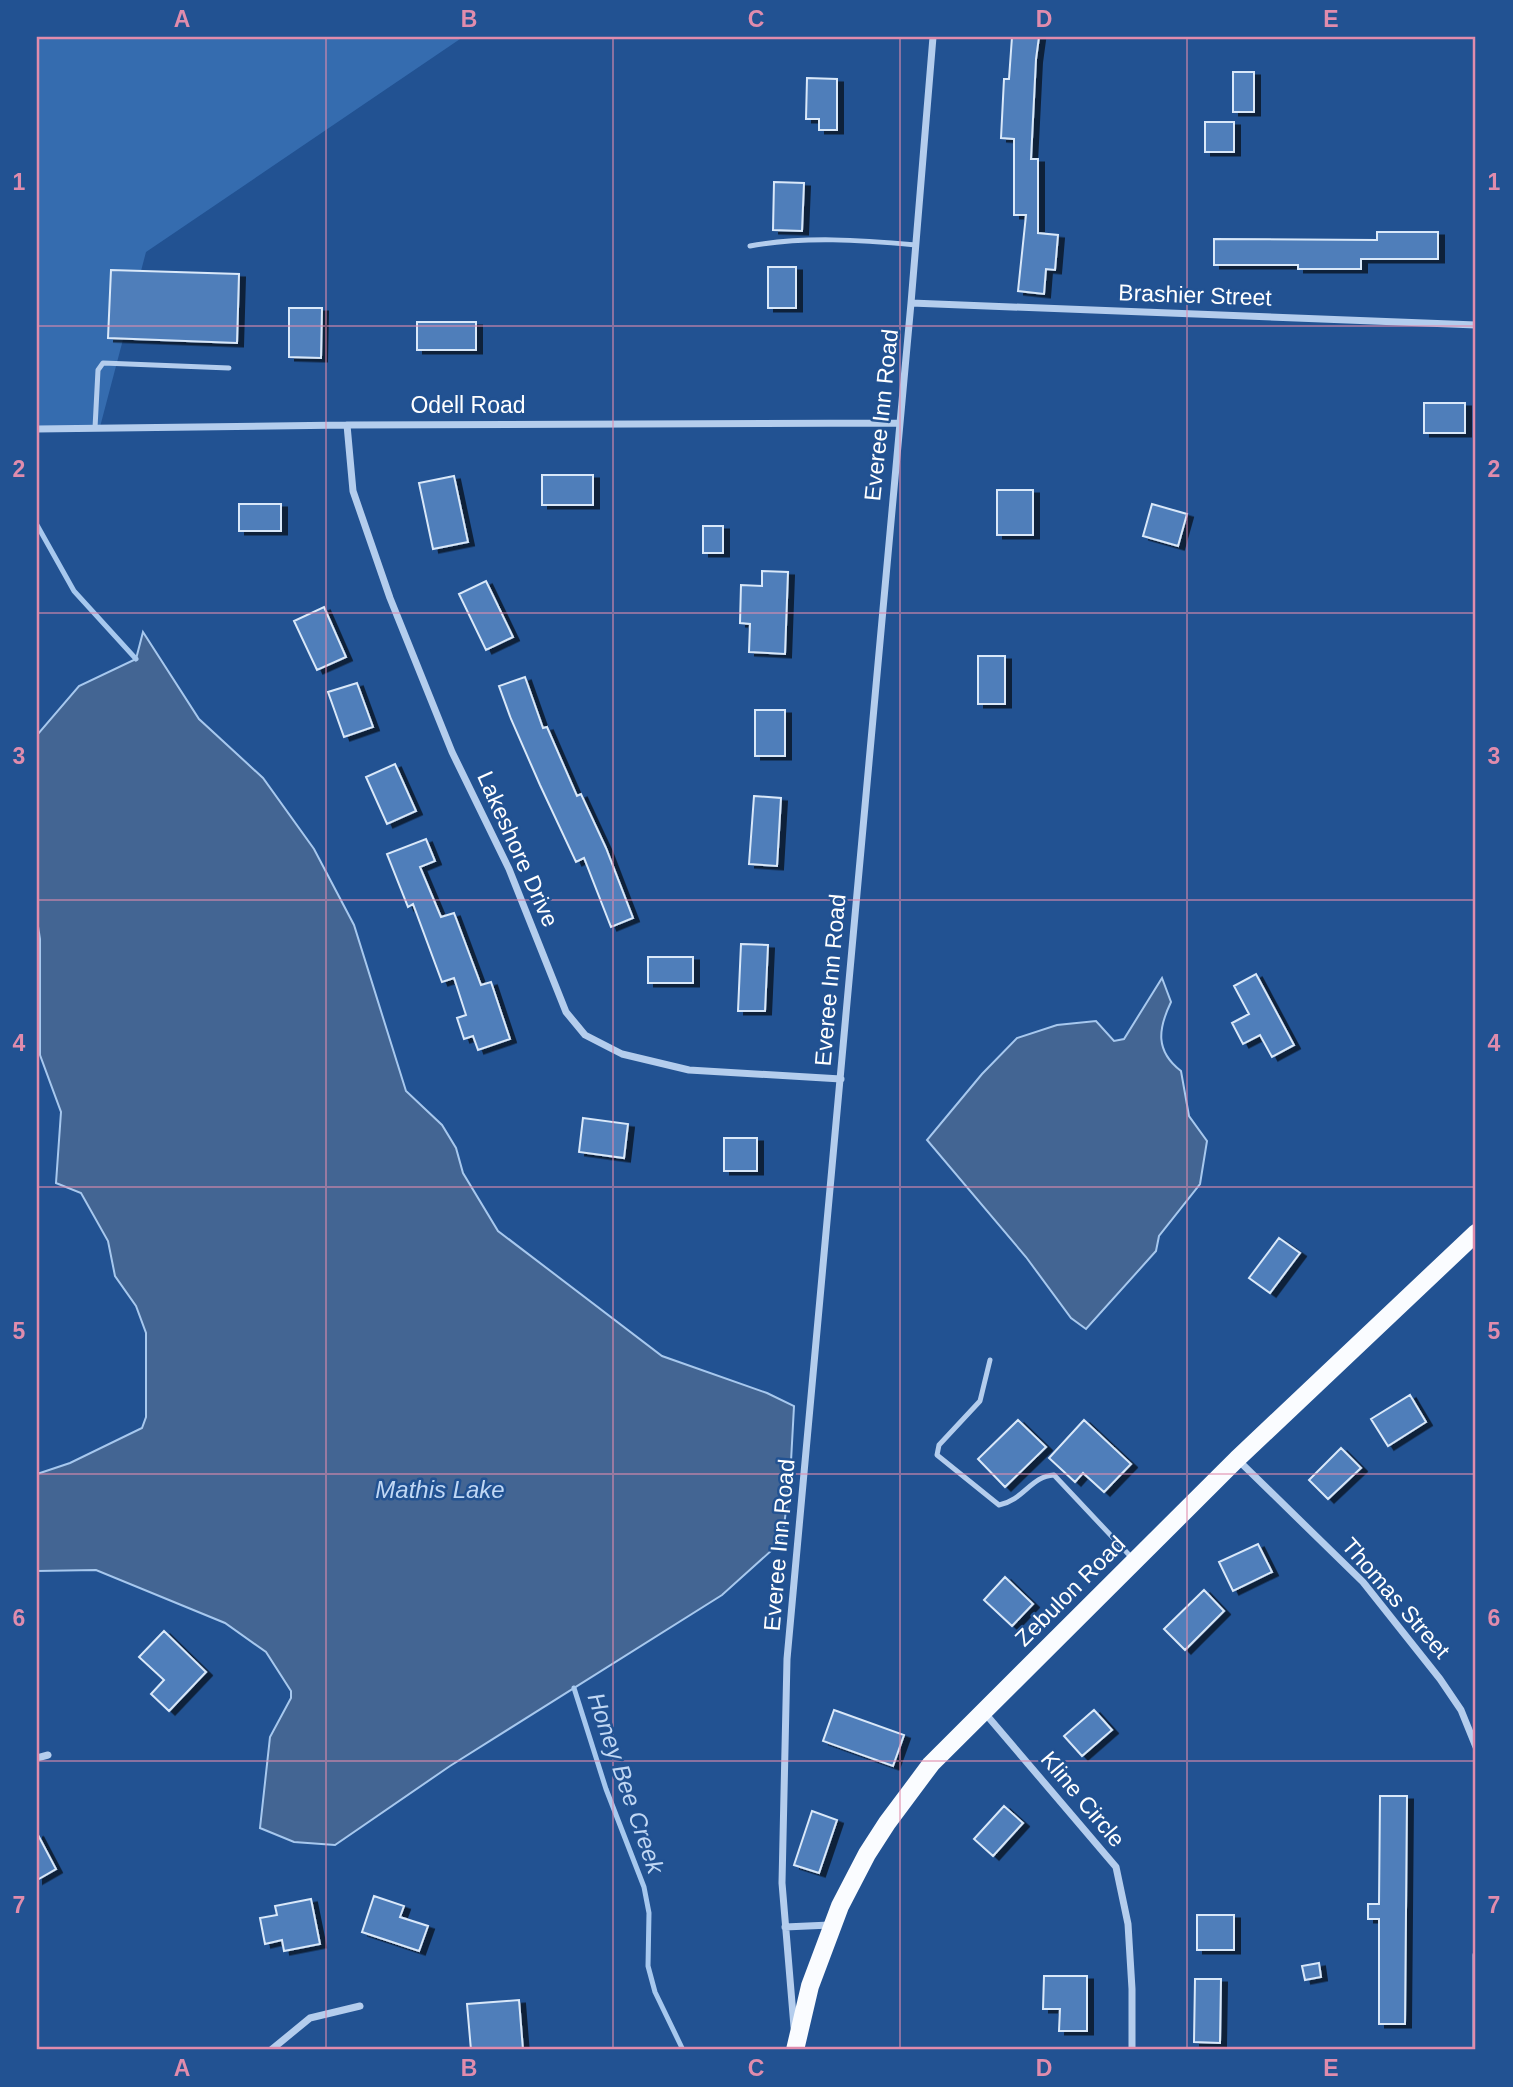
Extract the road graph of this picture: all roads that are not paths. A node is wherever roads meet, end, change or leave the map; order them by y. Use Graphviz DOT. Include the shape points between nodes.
graph roads {
  1 [pos="933,37"];
  2 [pos="916,245"];
  3 [pos="750,246"];
  4 [pos="911,303"];
  5 [pos="1476,325"];
  6 [pos="229,368"];
  7 [pos="899,423"];
  8 [pos="347,425"];
  9 [pos="95,428"];
  10 [pos="37,429"];
  11 [pos="841,1079"];
  12 [pos="1476,1233"];
  13 [pos="990,1360"];
  14 [pos="1237,1459"];
  15 [pos="1135,1561"];
  16 [pos="983,1711"];
  17 [pos="1476,1747"];
  18 [pos="48,1755"];
  19 [pos="37,1758"];
  20 [pos="832,1925"];
  21 [pos="785,1927"];
  22 [pos="1476,1955"];
  23 [pos="360,2006"];
  24 [pos="271,2050"];
  25 [pos="795,2050"];
  26 [pos="1132,2050"];
  27 [pos="1476,2050"];
  1 -- 2 [label="street, Everee Inn Road"];
  2 -- 3 [label="lane" via="863,240"];
  2 -- 4 [label="street, Everee Inn Road"];
  4 -- 5 [label="street, Brashier Street"];
  4 -- 7 [label="street, Everee Inn Road"];
  6 -- 9 [label="lane" via="103,363 98,370"];
  7 -- 8 [label="street, Odell Road"];
  7 -- 11 [label="street, Everee Inn Road"];
  8 -- 9 [label="street, Odell Road"];
  8 -- 11 [label="street, Lakeshore Drive" via="353,491 390,598 566,1012 585,1035 622,1054 689,1070"];
  9 -- 10 [label="street, Odell Road"];
  11 -- 21 [label="street, Everee Inn Road" via="787,1659"];
  12 -- 14 [label="main road, Zebulon Road"];
  13 -- 15 [label="lane" via="980,1401 939,1444 937,1455 999,1505 1013,1502 1043,1475 1054,1475"];
  14 -- 15 [label="main road, Zebulon Road"];
  14 -- 17 [label="street, Thomas Street" via="1363,1582 1440,1679 1461,1710"];
  15 -- 16 [label="main road, Zebulon Road"];
  16 -- 20 [label="main road, Zebulon Road" via="908,1793 867,1854"];
  16 -- 26 [label="street, Kline Circle" via="1116,1867 1128,1924"];
  18 -- 19 [label="street"];
  20 -- 21 [label="street"];
  20 -- 25 [label="main road, Zebulon Road" via="810,1986"];
  21 -- 25 [label="street, Everee Inn Road"];
  22 -- 27 [label="street"];
  23 -- 24 [label="street" via="310,2018"];
}
